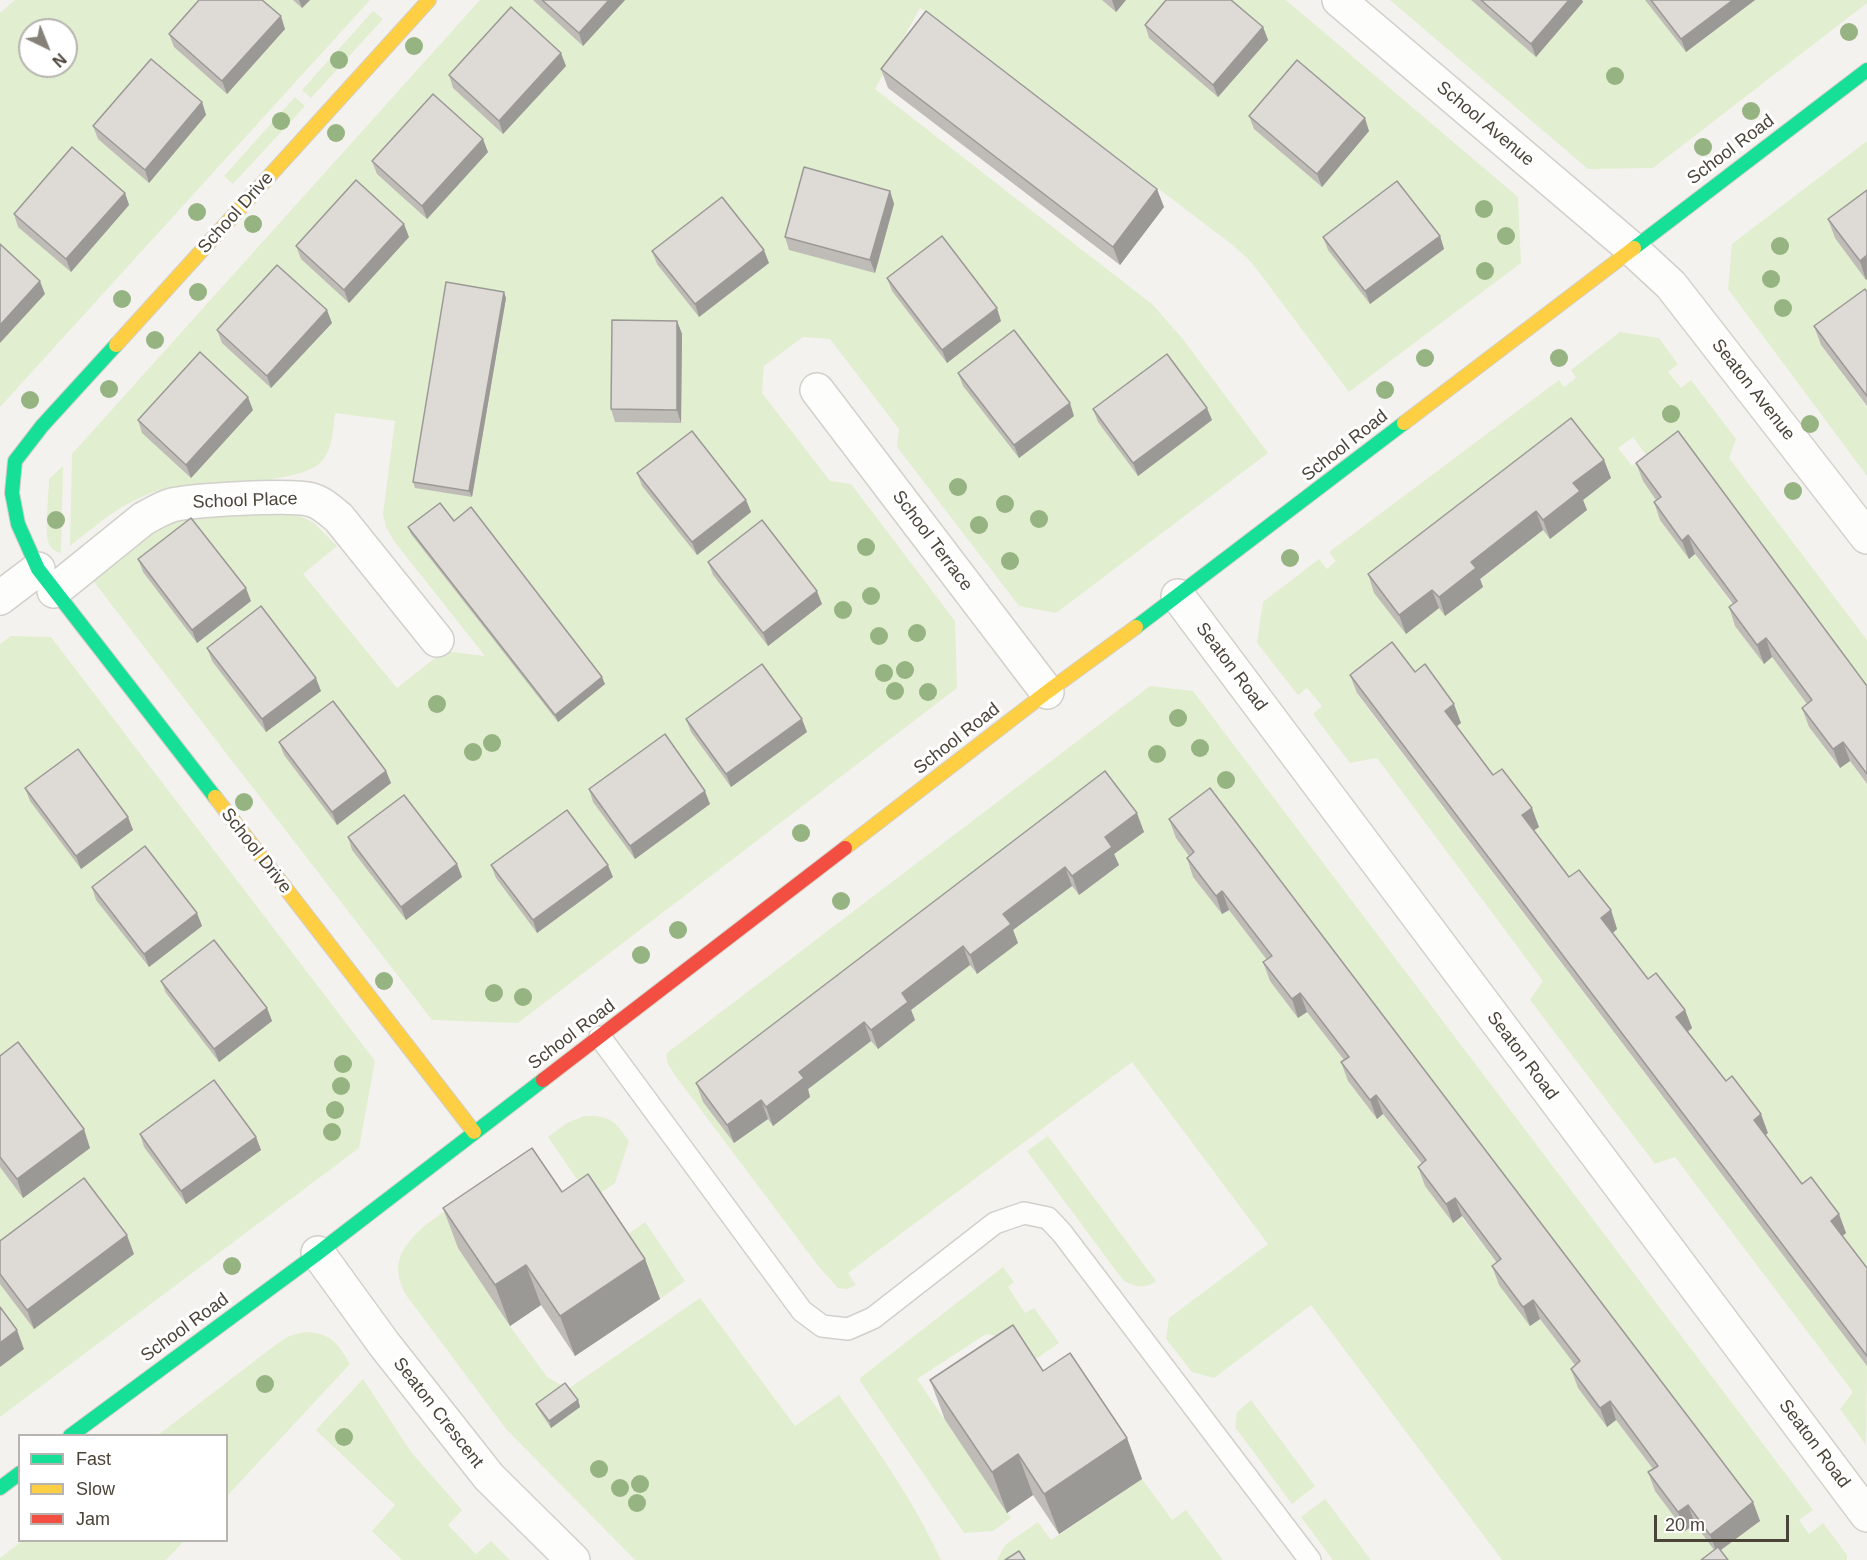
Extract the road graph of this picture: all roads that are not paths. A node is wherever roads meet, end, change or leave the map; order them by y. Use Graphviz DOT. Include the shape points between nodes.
graph roads {
  1 [pos="429,0"];
  2 [pos="1339,0"];
  3 [pos="1867,70"];
  4 [pos="1631,248"];
  5 [pos="817,390"];
  6 [pos="42,426"];
  7 [pos="0,459"];
  8 [pos="1867,537"];
  9 [pos="46,580"];
  10 [pos="1178,596"];
  11 [pos="0,598"];
  12 [pos="437,640"];
  13 [pos="1047,692"];
  14 [pos="600,1037"];
  15 [pos="474,1132"];
  16 [pos="318,1253"];
  17 [pos="73,1434"];
  18 [pos="18,1474"];
  19 [pos="0,1488"];
  20 [pos="1867,1515"];
  21 [pos="573,1560"];
  22 [pos="1310,1560"];
  1 -- 6 [label="street, School Drive"];
  2 -- 4 [label="street, School Avenue"];
  3 -- 4 [label="street, School Road"];
  4 -- 8 [label="street, Seaton Avenue" via="1671,285"];
  4 -- 10 [label="street, School Road"];
  5 -- 13 [label="street, School Terrace"];
  6 -- 7 [label="street, School Drive"];
  6 -- 9 [label="street, School Drive" via="15,461 12,494 18,524"];
  9 -- 11 [label="street"];
  9 -- 12 [label="street, School Place" via="158,510 174,505 292,497 312,500 339,518"];
  9 -- 15 [label="street, School Drive"];
  10 -- 13 [label="street, School Road"];
  10 -- 20 [label="street, Seaton Road"];
  13 -- 14 [label="street, School Road"];
  14 -- 15 [label="street, School Road"];
  14 -- 22 [label="lane" via="795,1302 822,1326 848,1329 873,1318 995,1223 1024,1213 1048,1218"];
  15 -- 16 [label="street, School Road"];
  16 -- 17 [label="street, School Road"];
  16 -- 21 [label="street, Seaton Crescent" via="489,1477"];
  18 -- 19 [label="street"];
}
